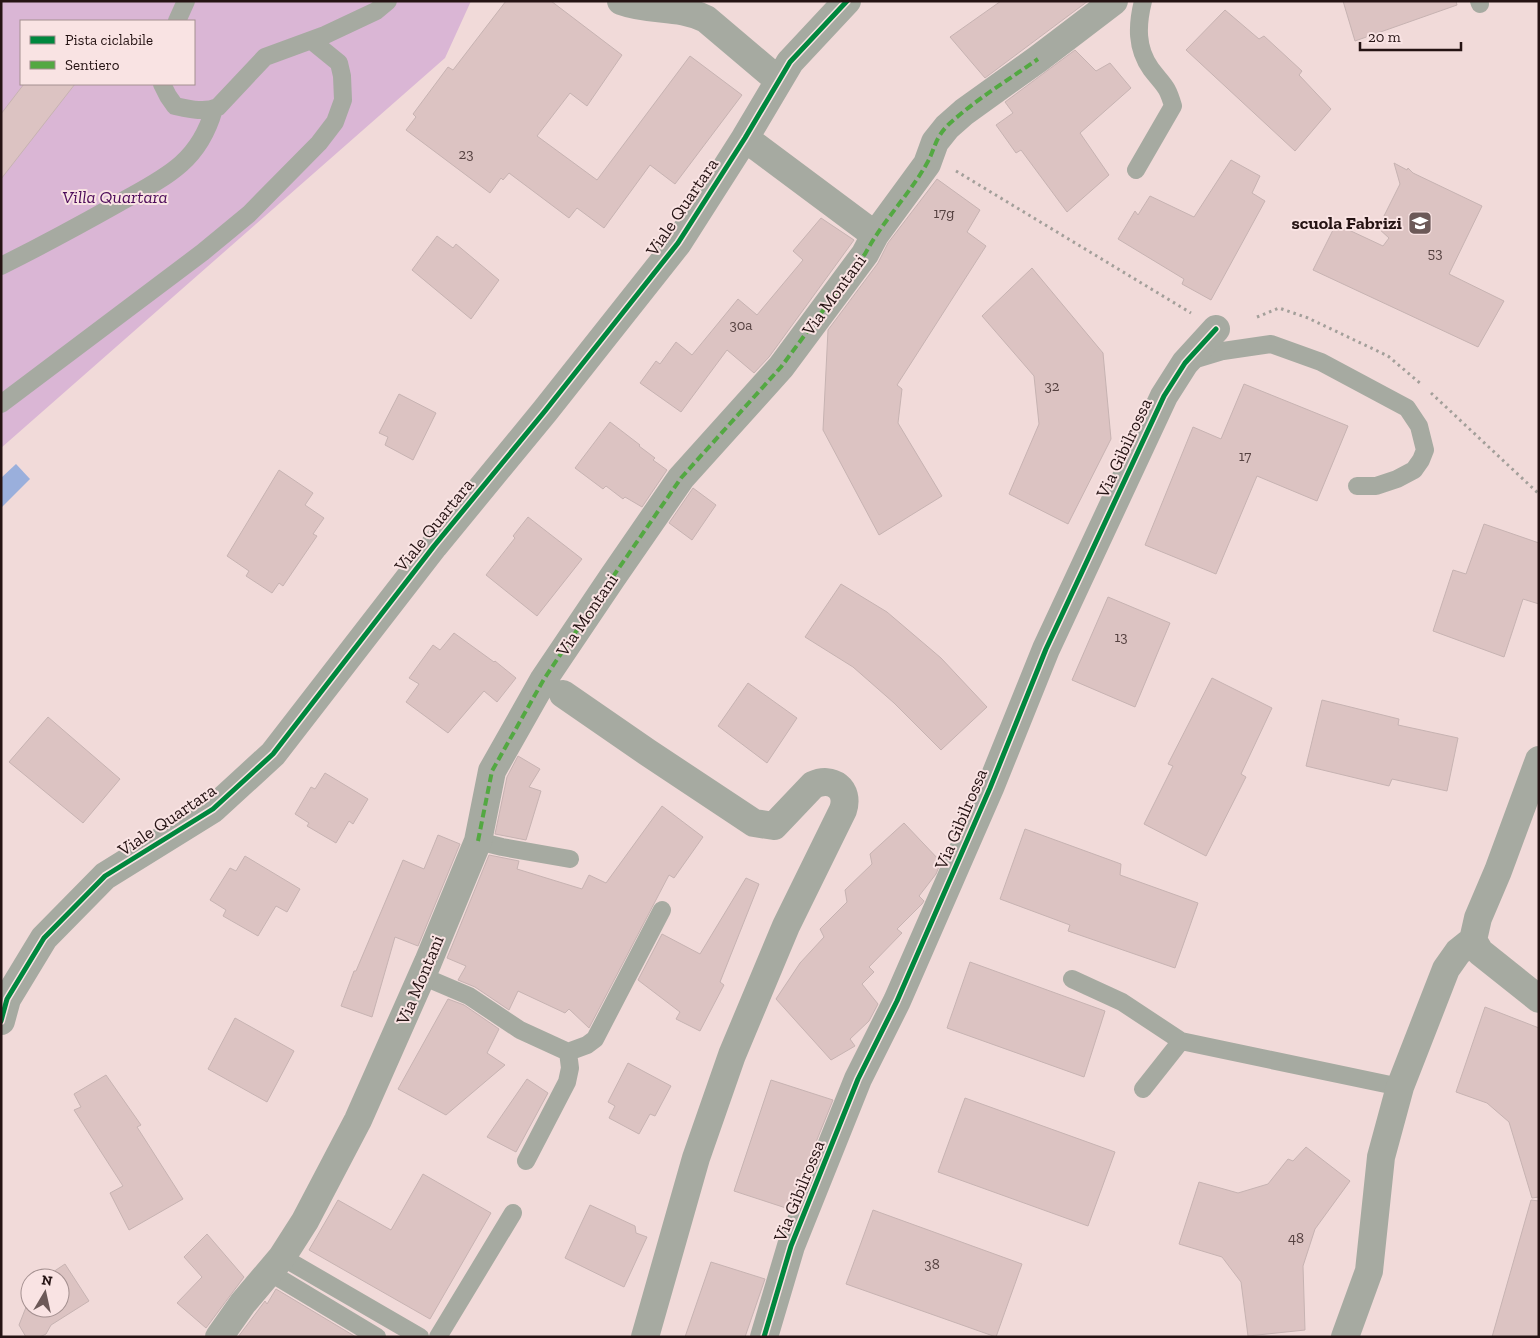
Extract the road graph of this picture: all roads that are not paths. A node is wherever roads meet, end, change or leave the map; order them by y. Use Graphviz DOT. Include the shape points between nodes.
graph roads {
  1 [pos="186,1"];
  2 [pos="388,1"];
  3 [pos="621,1"];
  4 [pos="847,1"];
  5 [pos="1114,1"];
  6 [pos="1143,1"];
  7 [pos="177,20"];
  8 [pos="312,41"];
  9 [pos="778,80"];
  10 [pos="162,85"];
  11 [pos="214,109"];
  12 [pos="745,138"];
  13 [pos="1136,170"];
  14 [pos="875,235"];
  15 [pos="1,266"];
  16 [pos="1216,329"];
  17 [pos="1185,363"];
  18 [pos="1,404"];
  19 [pos="1357,486"];
  20 [pos="563,694"];
  21 [pos="1539,760"];
  22 [pos="478,841"];
  23 [pos="570,859"];
  24 [pos="662,910"];
  25 [pos="1474,940"];
  26 [pos="422,976"];
  27 [pos="1072,979"];
  28 [pos="1539,999"];
  29 [pos="1,1021"];
  30 [pos="1181,1041"];
  31 [pos="568,1052"];
  32 [pos="1400,1087"];
  33 [pos="1143,1089"];
  34 [pos="526,1161"];
  35 [pos="512,1213"];
  36 [pos="276,1265"];
  37 [pos="219,1337"];
  38 [pos="377,1337"];
  39 [pos="420,1337"];
  40 [pos="438,1337"];
  41 [pos="645,1337"];
  42 [pos="764,1337"];
  43 [pos="1345,1337"];
  1 -- 7 [label="lane"];
  2 -- 8 [label="lane" via="376,11"];
  3 -- 9 [label="street" via="637,7 694,13 706,19"];
  4 -- 9 [label="street, Viale Quartara" via="790,62"];
  5 -- 14 [label="street, Via Montani" via="947,127 935,142 927,164"];
  6 -- 13 [label="lane" via="1139,15 1139,46 1150,68 1168,89 1172,106"];
  8 -- 11 [label="lane" via="265,57"];
  8 -- 18 [label="lane" via="339,63 344,100 335,122 318,143 249,214"];
  9 -- 12 [label="street, Viale Quartara"];
  10 -- 11 [label="lane" via="175,106"];
  11 -- 15 [label="lane" via="200,142 181,164 148,187"];
  12 -- 14 [label="street"];
  12 -- 29 [label="street, Viale Quartara" via="678,242 434,546 274,754 213,809 105,876 44,938 7,999"];
  14 -- 22 [label="street, Via Montani" via="865,254 781,367 682,478 549,672 492,771"];
  16 -- 17 [label="street, Via Gibilrossa"];
  17 -- 19 [label="lane" via="1223,351 1270,344 1321,362 1407,408 1419,426 1425,450 1421,460 1414,470 1397,479 1376,486"];
  17 -- 42 [label="street, Via Gibilrossa" via="1164,396 1046,648 990,788 897,1001 858,1079 791,1246"];
  20 -- 41 [label="street" via="754,823 774,826 819,782 838,786 845,798 843,810 786,926 732,1055 696,1158"];
  21 -- 25 [label="street" via="1478,918"];
  22 -- 23 [label="lane"];
  22 -- 26 [label="street, Via Montani"];
  24 -- 31 [label="lane" via="595,1039"];
  25 -- 28 [label="street" via="1480,952"];
  25 -- 32 [label="street" via="1458,952 1446,969"];
  26 -- 31 [label="lane" via="469,996 520,1030"];
  26 -- 36 [label="street, Via Montani" via="358,1120 305,1221"];
  27 -- 30 [label="lane" via="1122,1002"];
  30 -- 32 [label="lane"];
  30 -- 33 [label="lane"];
  31 -- 34 [label="lane" via="570,1068 567,1082"];
  32 -- 43 [label="street" via="1381,1158 1369,1271"];
  35 -- 40 [label="lane"];
  36 -- 37 [label="street, Via Montani"];
  36 -- 38 [label="lane"];
  36 -- 39 [label="lane"];
}
